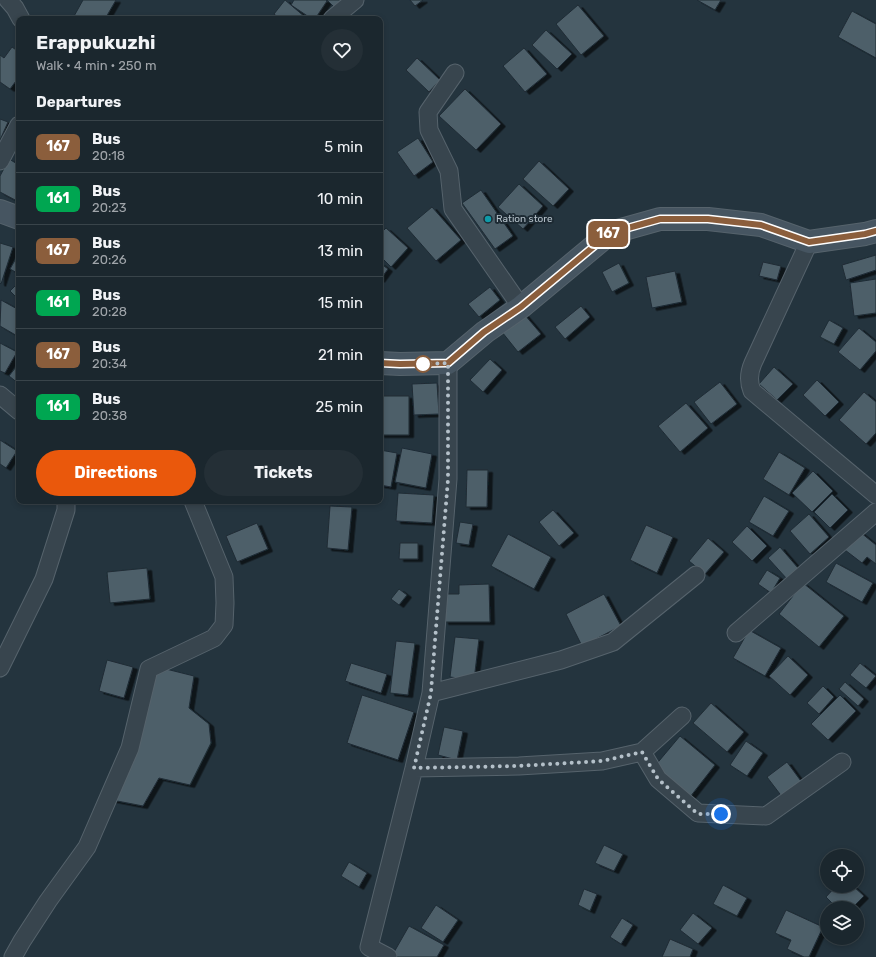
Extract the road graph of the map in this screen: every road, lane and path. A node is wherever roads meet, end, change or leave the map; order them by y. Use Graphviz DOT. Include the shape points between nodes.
graph roads {
  1 [pos="8,0"];
  2 [pos="355,0"];
  3 [pos="19,16"];
  4 [pos="336,16"];
  5 [pos="455,73"];
  6 [pos="16,131"];
  7 [pos="0,162"];
  8 [pos="0,211"];
  9 [pos="16,217"];
  10 [pos="876,231"];
  11 [pos="809,242"];
  12 [pos="521,307"];
  13 [pos="383,363"];
  14 [pos="448,363"];
  15 [pos="0,395"];
  16 [pos="16,408"];
  17 [pos="876,495"];
  18 [pos="66,504"];
  19 [pos="195,504"];
  20 [pos="876,512"];
  21 [pos="696,575"];
  22 [pos="736,633"];
  23 [pos="0,668"];
  24 [pos="431,693"];
  25 [pos="682,716"];
  26 [pos="642,752"];
  27 [pos="842,762"];
  28 [pos="414,768"];
  29 [pos="368,952"];
  30 [pos="13,957"];
  31 [pos="388,957"];
  1 -- 3 [label="street"];
  2 -- 4 [label="street"];
  5 -- 12 [label="street" via="428,112 429,130 449,171 453,209"];
  6 -- 7 [label="street"];
  8 -- 9 [label="main road"];
  10 -- 11 [label="main road"];
  11 -- 12 [label="main road" via="761,225 708,219 660,219 610,233"];
  11 -- 17 [label="street" via="750,370 750,386"];
  12 -- 14 [label="main road" via="484,332"];
  13 -- 14 [label="main road"];
  14 -- 24 [label="street" via="448,479"];
  15 -- 16 [label="street"];
  18 -- 23 [label="street" via="44,579"];
  19 -- 30 [label="street" via="224,577 224,625 214,638 150,669 130,748 87,847 48,901"];
  20 -- 22 [label="street"];
  21 -- 24 [label="street" via="613,642 561,660"];
  24 -- 28 [label="street"];
  25 -- 26 [label="street"];
  26 -- 27 [label="street" via="658,779 698,814 766,816"];
  26 -- 28 [label="street" via="602,761"];
  28 -- 29 [label="street"];
  29 -- 31 [label="street"];
}
